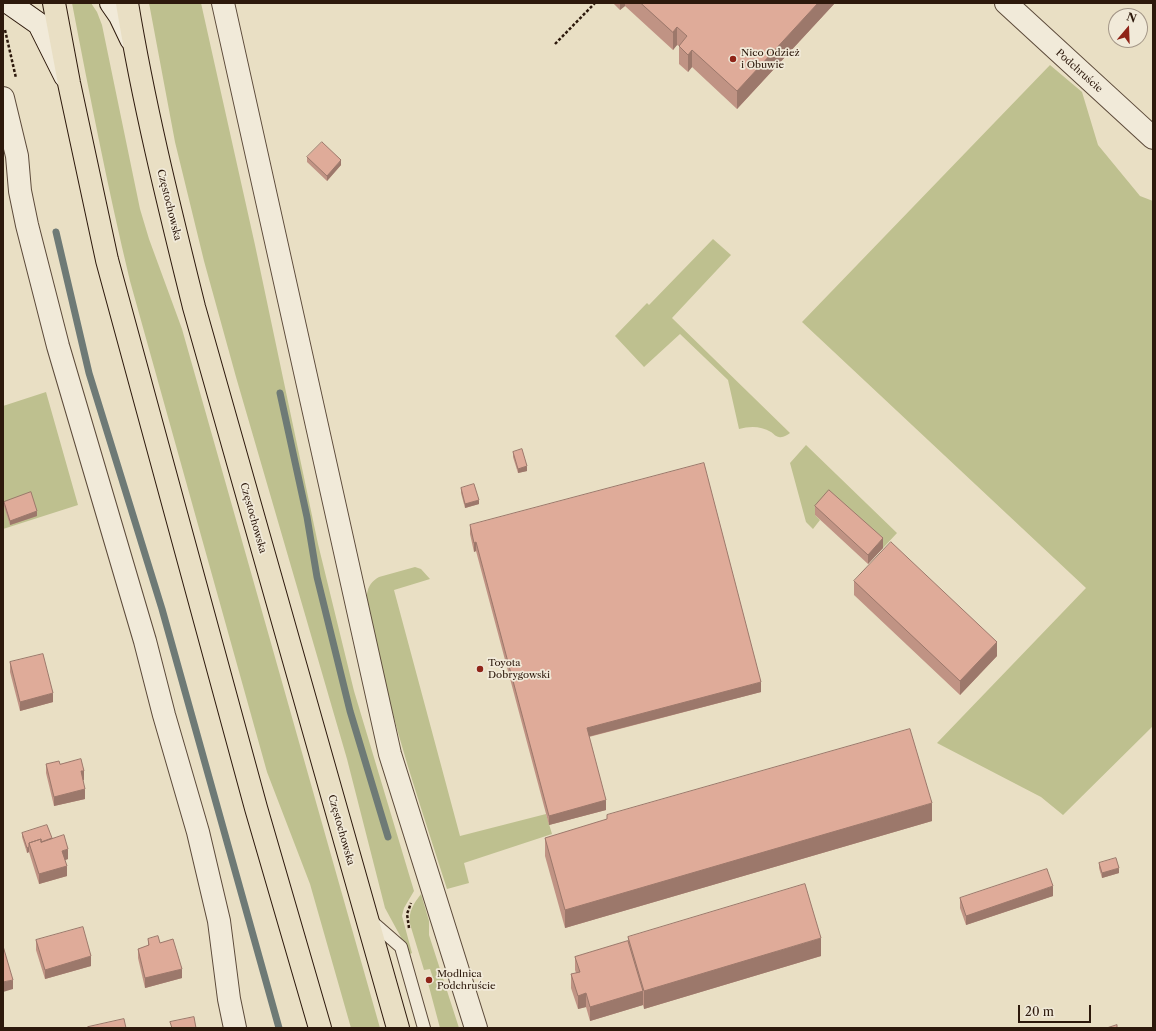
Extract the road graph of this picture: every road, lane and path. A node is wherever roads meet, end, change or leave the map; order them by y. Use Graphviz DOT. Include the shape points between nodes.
graph roads {
  1 [pos="9,3"];
  2 [pos="54,3"];
  3 [pos="111,3"];
  4 [pos="127,3"];
  5 [pos="223,3"];
  6 [pos="595,3"];
  7 [pos="1006,3"];
  8 [pos="555,44"];
  9 [pos="134,48"];
  10 [pos="69,83"];
  11 [pos="3,98"];
  12 [pos="1153,138"];
  13 [pos="366,916"];
  14 [pos="235,1028"];
  15 [pos="320,1028"];
  16 [pos="398,1028"];
  17 [pos="424,1028"];
  18 [pos="476,1028"];
  1 -- 10 [label="street" via="39,24"];
  2 -- 10 [label="main road"];
  3 -- 9 [label="street" via="120,16"];
  4 -- 9 [label="main road, Częstochowska"];
  5 -- 18 [label="street" via="390,754"];
  6 -- 8 [label="path"];
  7 -- 12 [label="street, Podchruście"];
  9 -- 13 [label="main road, Częstochowska" via="164,187 194,307"];
  10 -- 15 [label="main road" via="107,260 254,800"];
  11 -- 14 [label="street" via="17,156 20,191 58,346 198,832 219,921"];
  13 -- 16 [label="main road, Częstochowska"];
  13 -- 17 [label="lane" via="401,947"];
}
